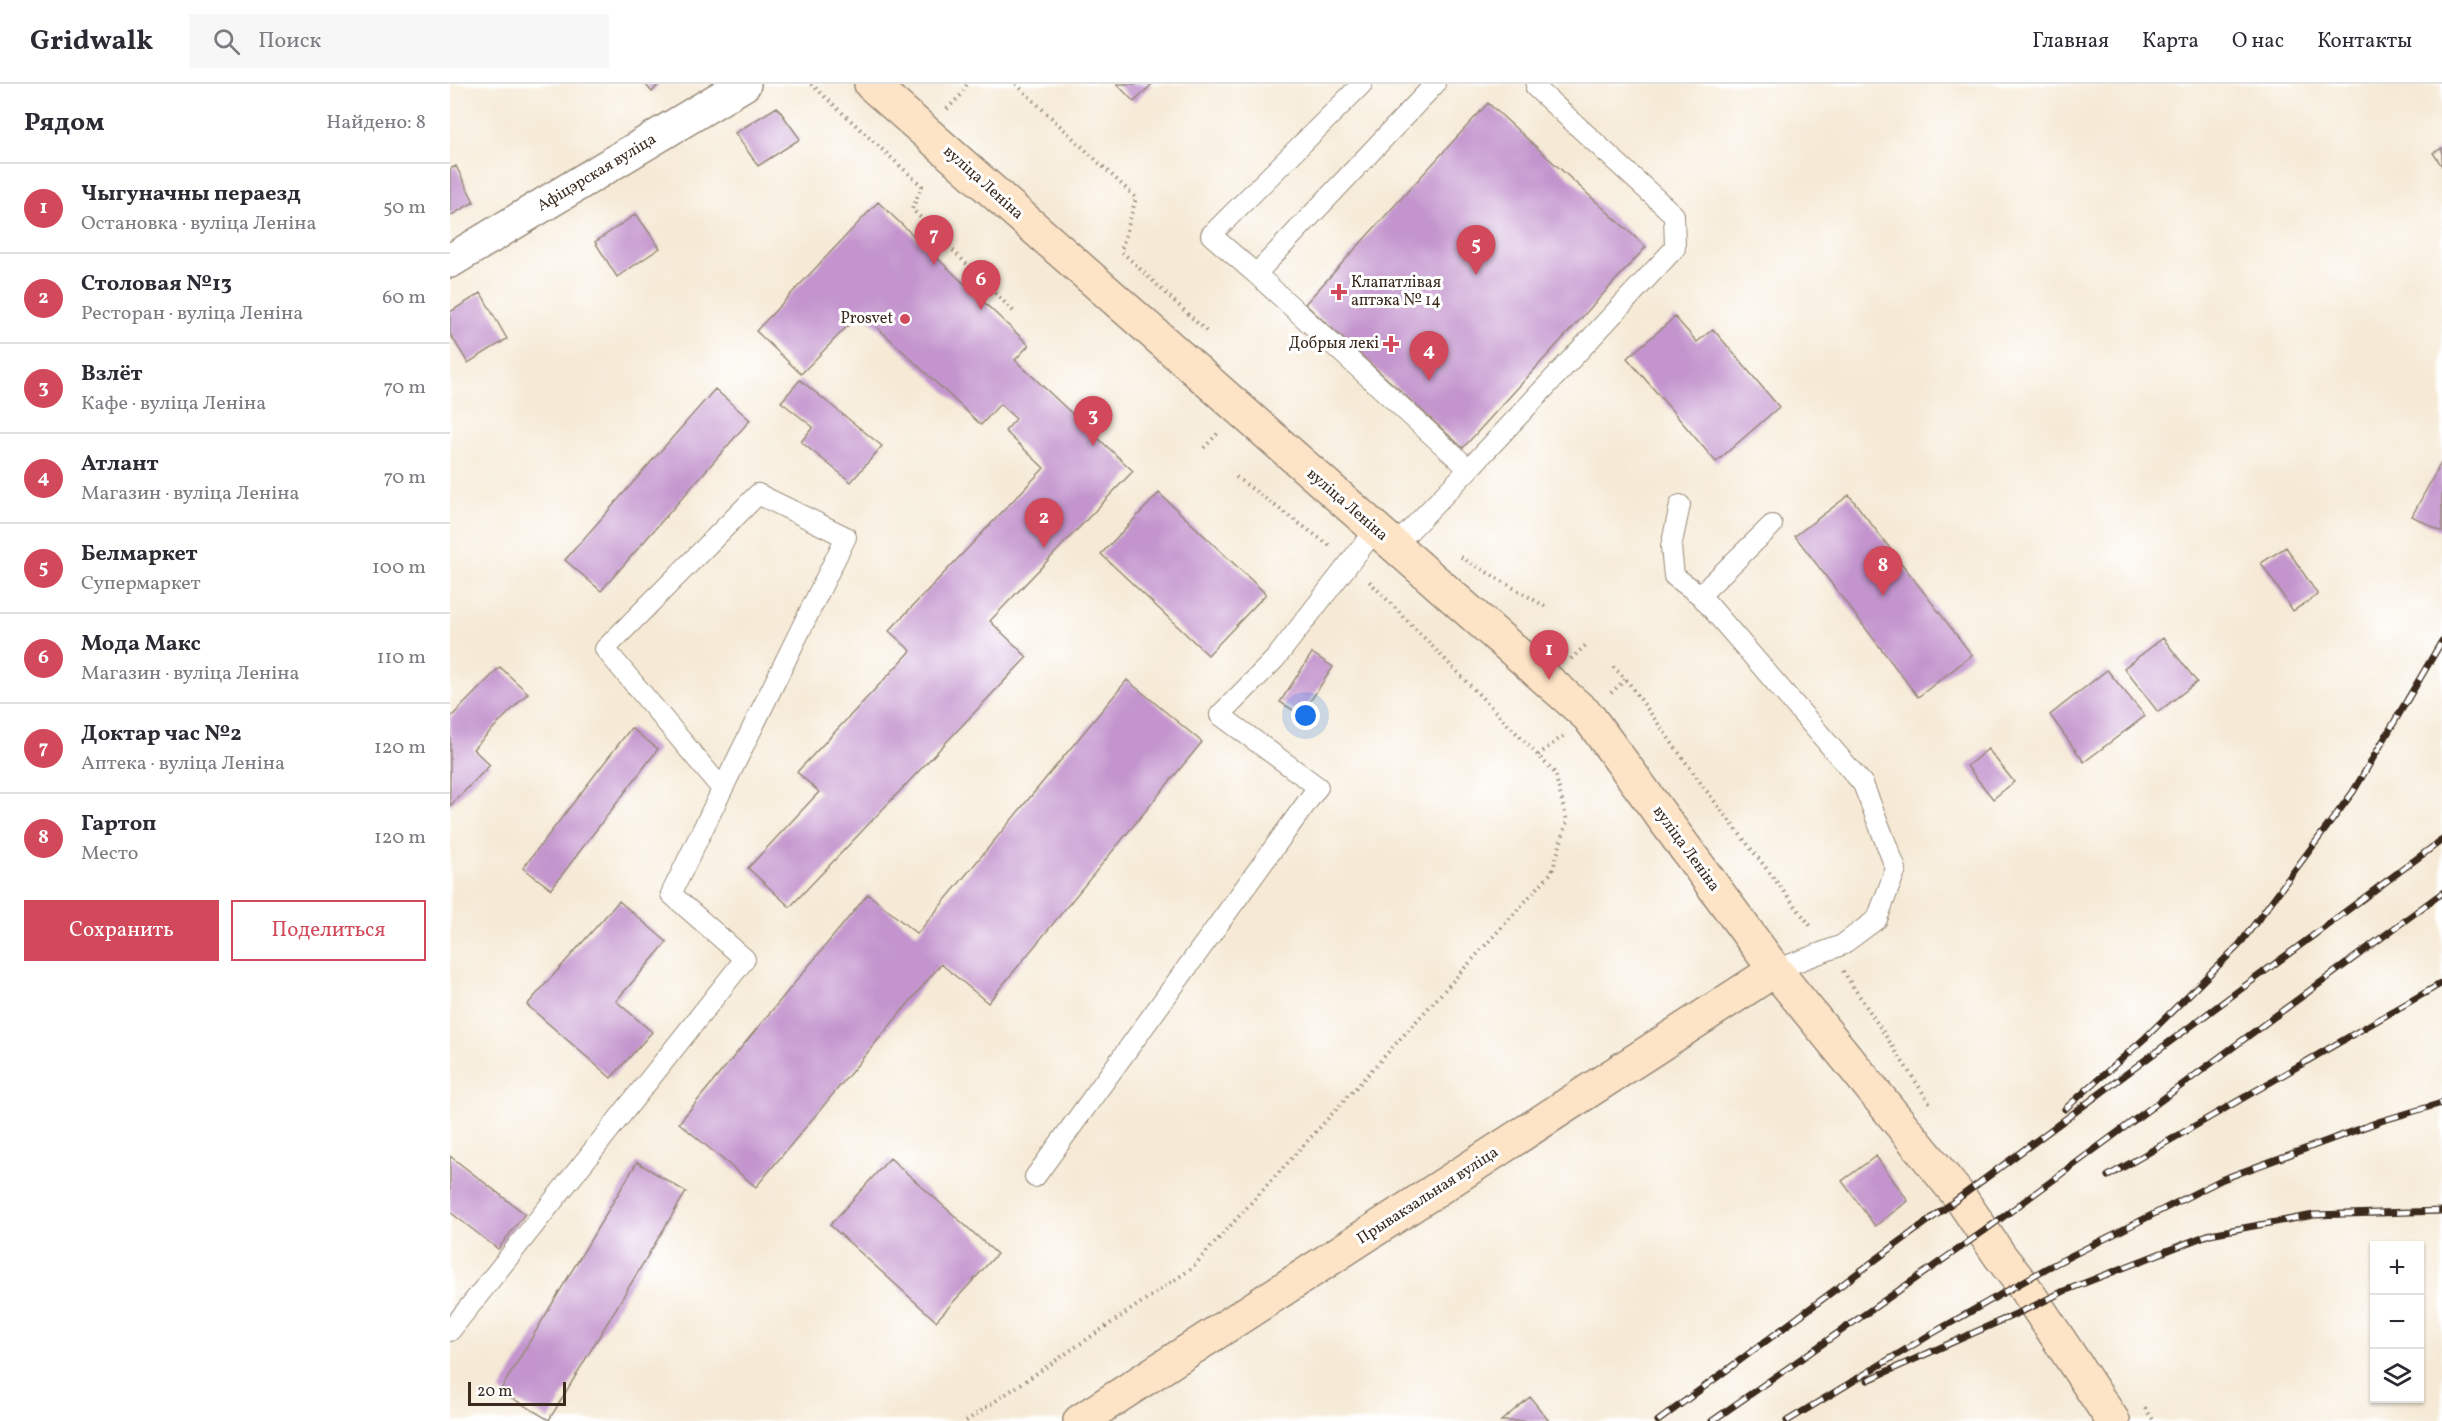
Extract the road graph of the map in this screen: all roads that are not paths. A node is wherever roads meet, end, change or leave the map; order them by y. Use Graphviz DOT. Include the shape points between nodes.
graph roads {
  1 [pos="744,84"];
  2 [pos="871,84"];
  3 [pos="1362,84"];
  4 [pos="1435,84"];
  5 [pos="1536,88"];
  6 [pos="450,261"];
  7 [pos="1256,274"];
  8 [pos="1469,469"];
  9 [pos="1680,505"];
  10 [pos="1772,525"];
  11 [pos="1385,538"];
  12 [pos="1700,595"];
  13 [pos="722,789"];
  14 [pos="1775,970"];
  15 [pos="1035,1177"];
  16 [pos="450,1331"];
  17 [pos="1080,1421"];
  18 [pos="2113,1421"];
  1 -- 6 [label="street, Афіцэрская вуліца"];
  2 -- 11 [label="main road, вуліца Леніна"];
  3 -- 7 [label="lane" via="1211,235"];
  4 -- 7 [label="lane"];
  5 -- 8 [label="lane" via="1674,215 1675,248"];
  7 -- 8 [label="lane"];
  8 -- 11 [label="lane"];
  9 -- 12 [label="lane" via="1671,547 1674,576"];
  10 -- 12 [label="lane"];
  11 -- 14 [label="main road, вуліца Леніна" via="1588,716"];
  11 -- 15 [label="lane" via="1350,562 1275,659 1221,715 1318,787"];
  12 -- 14 [label="lane" via="1863,784 1896,869 1877,919 1842,945"];
  13 -- 13 [label="lane" via="846,537 758,494 604,649"];
  13 -- 16 [label="lane" via="670,894 746,959"];
  14 -- 17 [label="main road, Прывакзальная вуліца"];
  14 -- 18 [label="main road, вуліца Леніна" via="1960,1197"];
}
